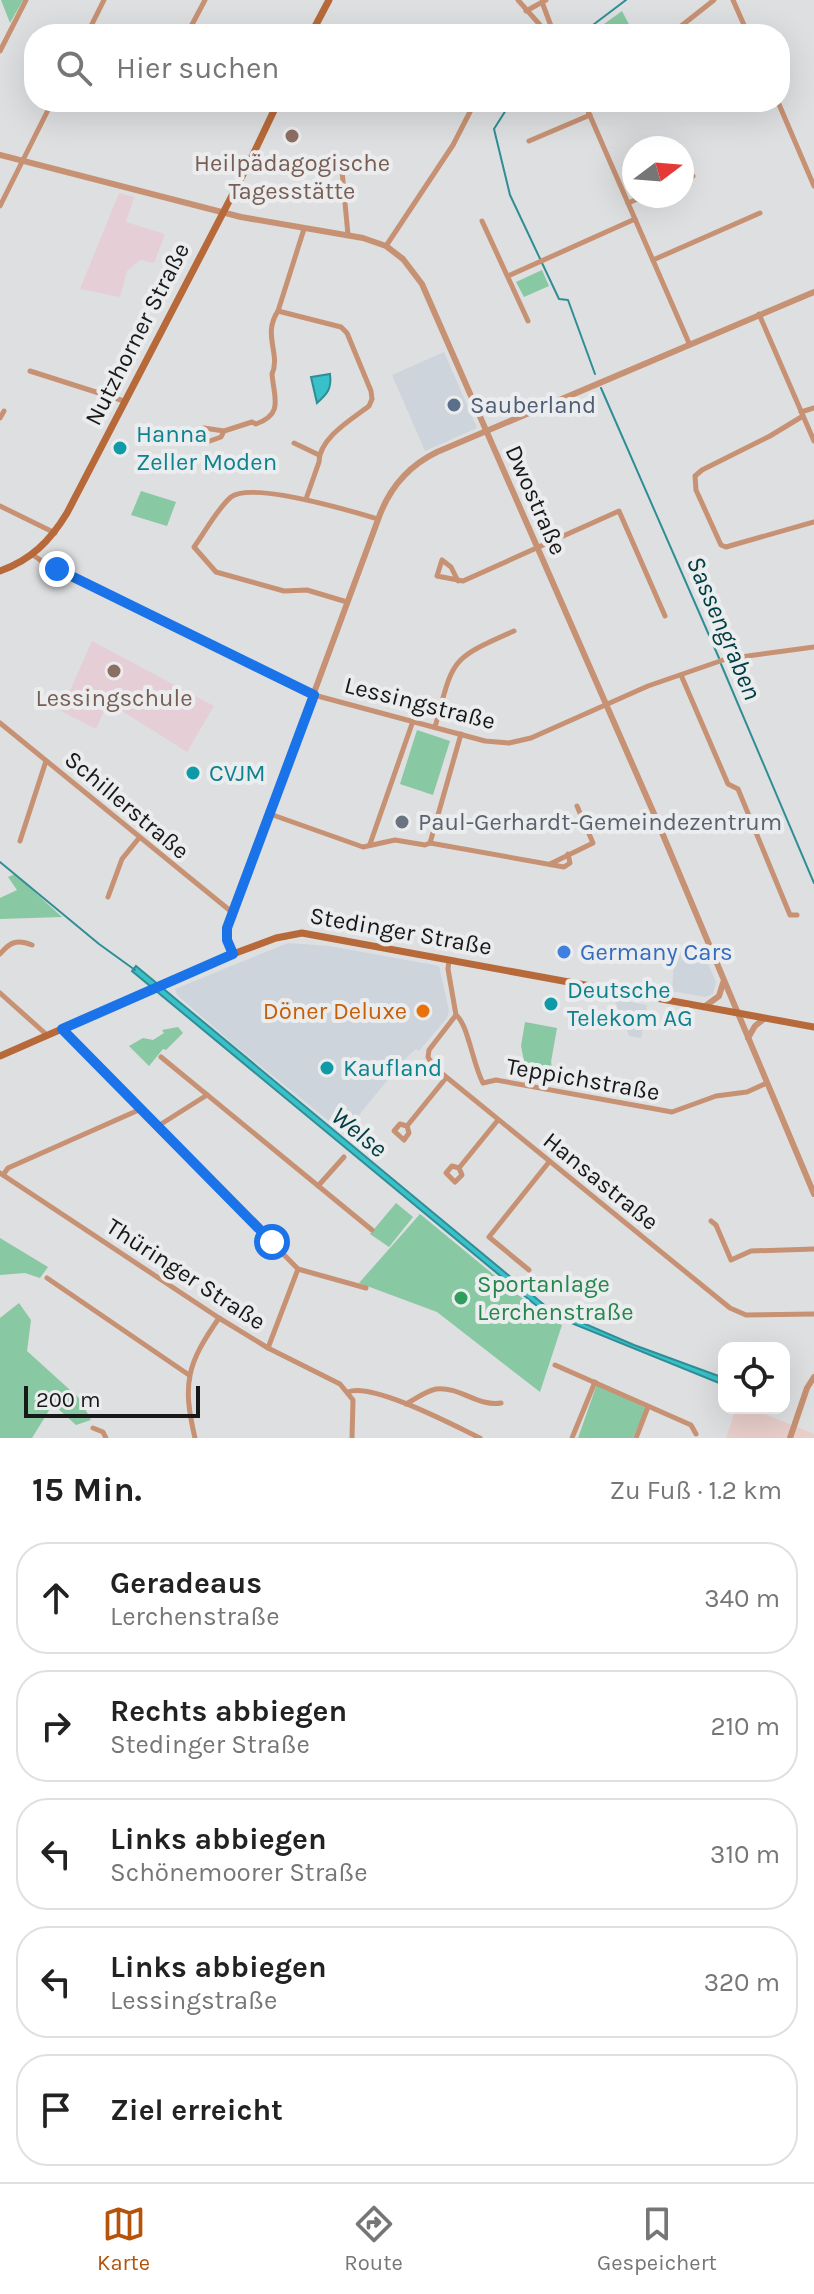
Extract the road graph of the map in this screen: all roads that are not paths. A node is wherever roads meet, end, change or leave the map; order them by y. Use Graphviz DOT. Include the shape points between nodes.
graph roads {
  1 [pos="26,0"];
  2 [pos="104,0"];
  3 [pos="205,0"];
  4 [pos="329,0"];
  5 [pos="518,0"];
  6 [pos="714,0"];
  7 [pos="733,0"];
  8 [pos="544,1"];
  9 [pos="526,11"];
  10 [pos="92,24"];
  11 [pos="192,24"];
  12 [pos="316,24"];
  13 [pos="538,24"];
  14 [pos="551,24"];
  15 [pos="684,24"];
  16 [pos="744,24"];
  17 [pos="0,51"];
  18 [pos="47,112"];
  19 [pos="273,112"];
  20 [pos="470,112"];
  21 [pos="589,112"];
  22 [pos="782,112"];
  23 [pos="590,115"];
  24 [pos="529,141"];
  25 [pos="0,155"];
  26 [pos="23,160"];
  27 [pos="341,160"];
  28 [pos="814,186"];
  29 [pos="622,189"];
  30 [pos="0,206"];
  31 [pos="630,208"];
  32 [pos="223,213"];
  33 [pos="760,213"];
  34 [pos="635,219"];
  35 [pos="482,221"];
  36 [pos="304,229"];
  37 [pos="348,235"];
  38 [pos="386,246"];
  39 [pos="653,260"];
  40 [pos="508,276"];
  41 [pos="814,292"];
  42 [pos="278,311"];
  43 [pos="759,314"];
  44 [pos="528,321"];
  45 [pos="689,343"];
  46 [pos="30,371"];
  47 [pos="124,401"];
  48 [pos="814,408"];
  49 [pos="4,411"];
  50 [pos="802,414"];
  51 [pos="0,418"];
  52 [pos="486,430"];
  53 [pos="224,431"];
  54 [pos="814,441"];
  55 [pos="294,443"];
  56 [pos="319,455"];
  57 [pos="306,499"];
  58 [pos="0,506"];
  59 [pos="378,519"];
  60 [pos="814,522"];
  61 [pos="55,533"];
  62 [pos="538,548"];
  63 [pos="33,555"];
  64 [pos="0,571"];
  65 [pos="458,581"];
  66 [pos="347,602"];
  67 [pos="665,616"];
  68 [pos="514,631"];
  69 [pos="814,647"];
  70 [pos="681,675"];
  71 [pos="314,695"];
  72 [pos="606,703"];
  73 [pos="413,721"];
  74 [pos="0,723"];
  75 [pos="435,727"];
  76 [pos="461,734"];
  77 [pos="46,761"];
  78 [pos="577,806"];
  79 [pos="270,814"];
  80 [pos="139,838"];
  81 [pos="20,841"];
  82 [pos="430,843"];
  83 [pos="370,844"];
  84 [pos="568,854"];
  85 [pos="550,864"];
  86 [pos="108,897"];
  87 [pos="233,913"];
  88 [pos="797,915"];
  89 [pos="32,945"];
  90 [pos="0,954"];
  91 [pos="233,954"];
  92 [pos="449,959"];
  93 [pos="723,980"];
  94 [pos="0,993"];
  95 [pos="704,1007"];
  96 [pos="737,1013"];
  97 [pos="456,1015"];
  98 [pos="765,1018"];
  99 [pos="814,1027"];
  100 [pos="62,1029"];
  101 [pos="47,1035"];
  102 [pos="748,1038"];
  103 [pos="0,1056"];
  104 [pos="161,1057"];
  105 [pos="446,1078"];
  106 [pos="767,1083"];
  107 [pos="207,1095"];
  108 [pos="141,1109"];
  109 [pos="498,1120"];
  110 [pos="158,1126"];
  111 [pos="407,1126"];
  112 [pos="344,1157"];
  113 [pos="549,1162"];
  114 [pos="459,1168"];
  115 [pos="1,1174"];
  116 [pos="317,1186"];
  117 [pos="814,1194"];
  118 [pos="711,1221"];
  119 [pos="372,1230"];
  120 [pos="814,1249"];
  121 [pos="298,1269"];
  122 [pos="529,1270"];
  123 [pos="47,1278"];
  124 [pos="366,1288"];
  125 [pos="814,1314"];
  126 [pos="219,1318"];
  127 [pos="268,1348"];
  128 [pos="555,1365"];
  129 [pos="189,1375"];
  130 [pos="814,1377"];
  131 [pos="595,1382"];
  132 [pos="348,1392"];
  133 [pos="501,1403"];
  134 [pos="406,1404"];
  135 [pos="648,1407"];
  136 [pos="93,1428"];
  137 [pos="696,1434"];
  138 [pos="106,1438"];
  139 [pos="195,1438"];
  140 [pos="352,1438"];
  141 [pos="480,1438"];
  142 [pos="572,1438"];
  143 [pos="636,1438"];
  144 [pos="790,1438"];
  1 -- 17 [label="street"];
  2 -- 10 [label="street"];
  3 -- 11 [label="street"];
  4 -- 12 [label="main road"];
  5 -- 9 [label="street"];
  6 -- 15 [label="street"];
  7 -- 16 [label="street"];
  8 -- 9 [label="street"];
  8 -- 14 [label="street"];
  9 -- 13 [label="street"];
  18 -- 26 [label="street"];
  19 -- 32 [label="main road, Nutzhorner Straße"];
  20 -- 38 [label="street"];
  21 -- 23 [label="street"];
  22 -- 28 [label="street"];
  23 -- 24 [label="street"];
  23 -- 29 [label="street"];
  25 -- 26 [label="street, Dwostraße"];
  26 -- 30 [label="street"];
  26 -- 32 [label="street, Dwostraße"];
  27 -- 37 [label="street"];
  31 -- 34 [label="street"];
  32 -- 36 [label="street, Dwostraße"];
  32 -- 47 [label="main road, Nutzhorner Straße"];
  33 -- 39 [label="street"];
  34 -- 39 [label="street"];
  34 -- 40 [label="street"];
  35 -- 40 [label="street"];
  36 -- 37 [label="street, Dwostraße"];
  36 -- 42 [label="street"];
  37 -- 38 [label="street, Dwostraße"];
  38 -- 52 [label="street, Dwostraße" via="422,284"];
  39 -- 45 [label="street"];
  40 -- 44 [label="street"];
  41 -- 43 [label="street"];
  42 -- 53 [label="street" via="270,341 274,414"];
  42 -- 56 [label="street" via="341,327 371,391 369,406"];
  43 -- 45 [label="street"];
  43 -- 50 [label="street"];
  45 -- 52 [label="street"];
  46 -- 47 [label="street"];
  47 -- 61 [label="main road, Nutzhorner Straße"];
  48 -- 50 [label="street"];
  49 -- 51 [label="street"];
  50 -- 54 [label="street"];
  50 -- 60 [label="street" via="702,470 695,476 696,490 726,547"];
  52 -- 59 [label="street" via="409,469 394,485"];
  52 -- 62 [label="street, Dwostraße"];
  55 -- 56 [label="street"];
  56 -- 57 [label="street"];
  57 -- 59 [label="street"];
  57 -- 66 [label="street" via="234,495 194,547 216,572"];
  58 -- 61 [label="street"];
  59 -- 66 [label="street"];
  61 -- 63 [label="main road, Nutzhorner Straße"];
  62 -- 65 [label="street"];
  62 -- 67 [label="street" via="619,511"];
  62 -- 72 [label="street, Dwostraße"];
  63 -- 64 [label="main road, Nutzhorner Straße"];
  63 -- 71 [label="street, Lessingstraße"];
  65 -- 65 [label="street" via="451,567 442,560 437,576"];
  66 -- 71 [label="street"];
  68 -- 75 [label="street" via="460,659 451,670"];
  69 -- 70 [label="street, Lessingstraße" via="726,659"];
  70 -- 72 [label="street, Lessingstraße"];
  70 -- 88 [label="street" via="728,784 738,789 790,915"];
  71 -- 73 [label="street, Lessingstraße"];
  71 -- 79 [label="street"];
  72 -- 76 [label="street, Lessingstraße" via="509,743"];
  72 -- 93 [label="street, Dwostraße"];
  73 -- 75 [label="street, Lessingstraße"];
  73 -- 83 [label="street"];
  74 -- 77 [label="street, Schillerstraße"];
  75 -- 76 [label="street, Lessingstraße"];
  76 -- 82 [label="street"];
  77 -- 80 [label="street, Schillerstraße"];
  77 -- 81 [label="street"];
  78 -- 84 [label="street" via="593,843"];
  79 -- 83 [label="street" via="363,847"];
  79 -- 87 [label="street"];
  80 -- 86 [label="street" via="122,859"];
  80 -- 87 [label="street, Schillerstraße"];
  82 -- 83 [label="street"];
  82 -- 85 [label="street"];
  84 -- 85 [label="street"];
  84 -- 85 [label="street" via="568,867"];
  87 -- 91 [label="street" via="226,934"];
  89 -- 90 [label="street" via="15,941"];
  91 -- 92 [label="main road, Stedinger Straße" via="302,933"];
  91 -- 100 [label="main road, Stedinger Straße"];
  92 -- 95 [label="main road, Stedinger Straße"];
  92 -- 97 [label="street"];
  93 -- 95 [label="street" via="719,996"];
  93 -- 96 [label="street, Dwostraße"];
  94 -- 101 [label="street"];
  95 -- 96 [label="main road, Stedinger Straße"];
  96 -- 98 [label="main road, Stedinger Straße"];
  96 -- 102 [label="street, Dwostraße"];
  97 -- 105 [label="street, Hansastraße" via="429,1050 434,1067"];
  97 -- 106 [label="street, Teppichstraße" via="464,1020 483,1083 496,1080 672,1112"];
  98 -- 99 [label="main road, Stedinger Straße"];
  98 -- 102 [label="street"];
  100 -- 101 [label="main road, Stedinger Straße"];
  100 -- 108 [label="street"];
  101 -- 103 [label="main road, Stedinger Straße"];
  102 -- 106 [label="street, Dwostraße"];
  104 -- 107 [label="street"];
  105 -- 109 [label="street, Hansastraße"];
  105 -- 111 [label="street"];
  106 -- 117 [label="street, Dwostraße"];
  107 -- 110 [label="street"];
  107 -- 116 [label="street"];
  108 -- 110 [label="street"];
  108 -- 115 [label="street"];
  109 -- 113 [label="street, Hansastraße"];
  109 -- 114 [label="street"];
  110 -- 121 [label="street"];
  112 -- 116 [label="street"];
  113 -- 122 [label="street" via="489,1237"];
  113 -- 125 [label="street, Hansastraße" via="730,1308 746,1315"];
  115 -- 126 [label="street, Thüringer Straße"];
  116 -- 119 [label="street"];
  118 -- 120 [label="street" via="731,1260 751,1251"];
  121 -- 124 [label="street"];
  121 -- 127 [label="street"];
  123 -- 129 [label="street"];
  126 -- 127 [label="street, Thüringer Straße"];
  126 -- 129 [label="street"];
  127 -- 132 [label="street, Thüringer Straße"];
  128 -- 131 [label="street"];
  129 -- 139 [label="street" via="187,1405"];
  130 -- 144 [label="street"];
  131 -- 135 [label="street"];
  131 -- 142 [label="street"];
  132 -- 134 [label="street" via="359,1388"];
  132 -- 140 [label="street, Thüringer Straße" via="353,1400"];
  133 -- 134 [label="street" via="490,1405 432,1389"];
  134 -- 141 [label="street"];
  135 -- 137 [label="street" via="691,1425"];
  135 -- 143 [label="street"];
  136 -- 138 [label="street"];
}
